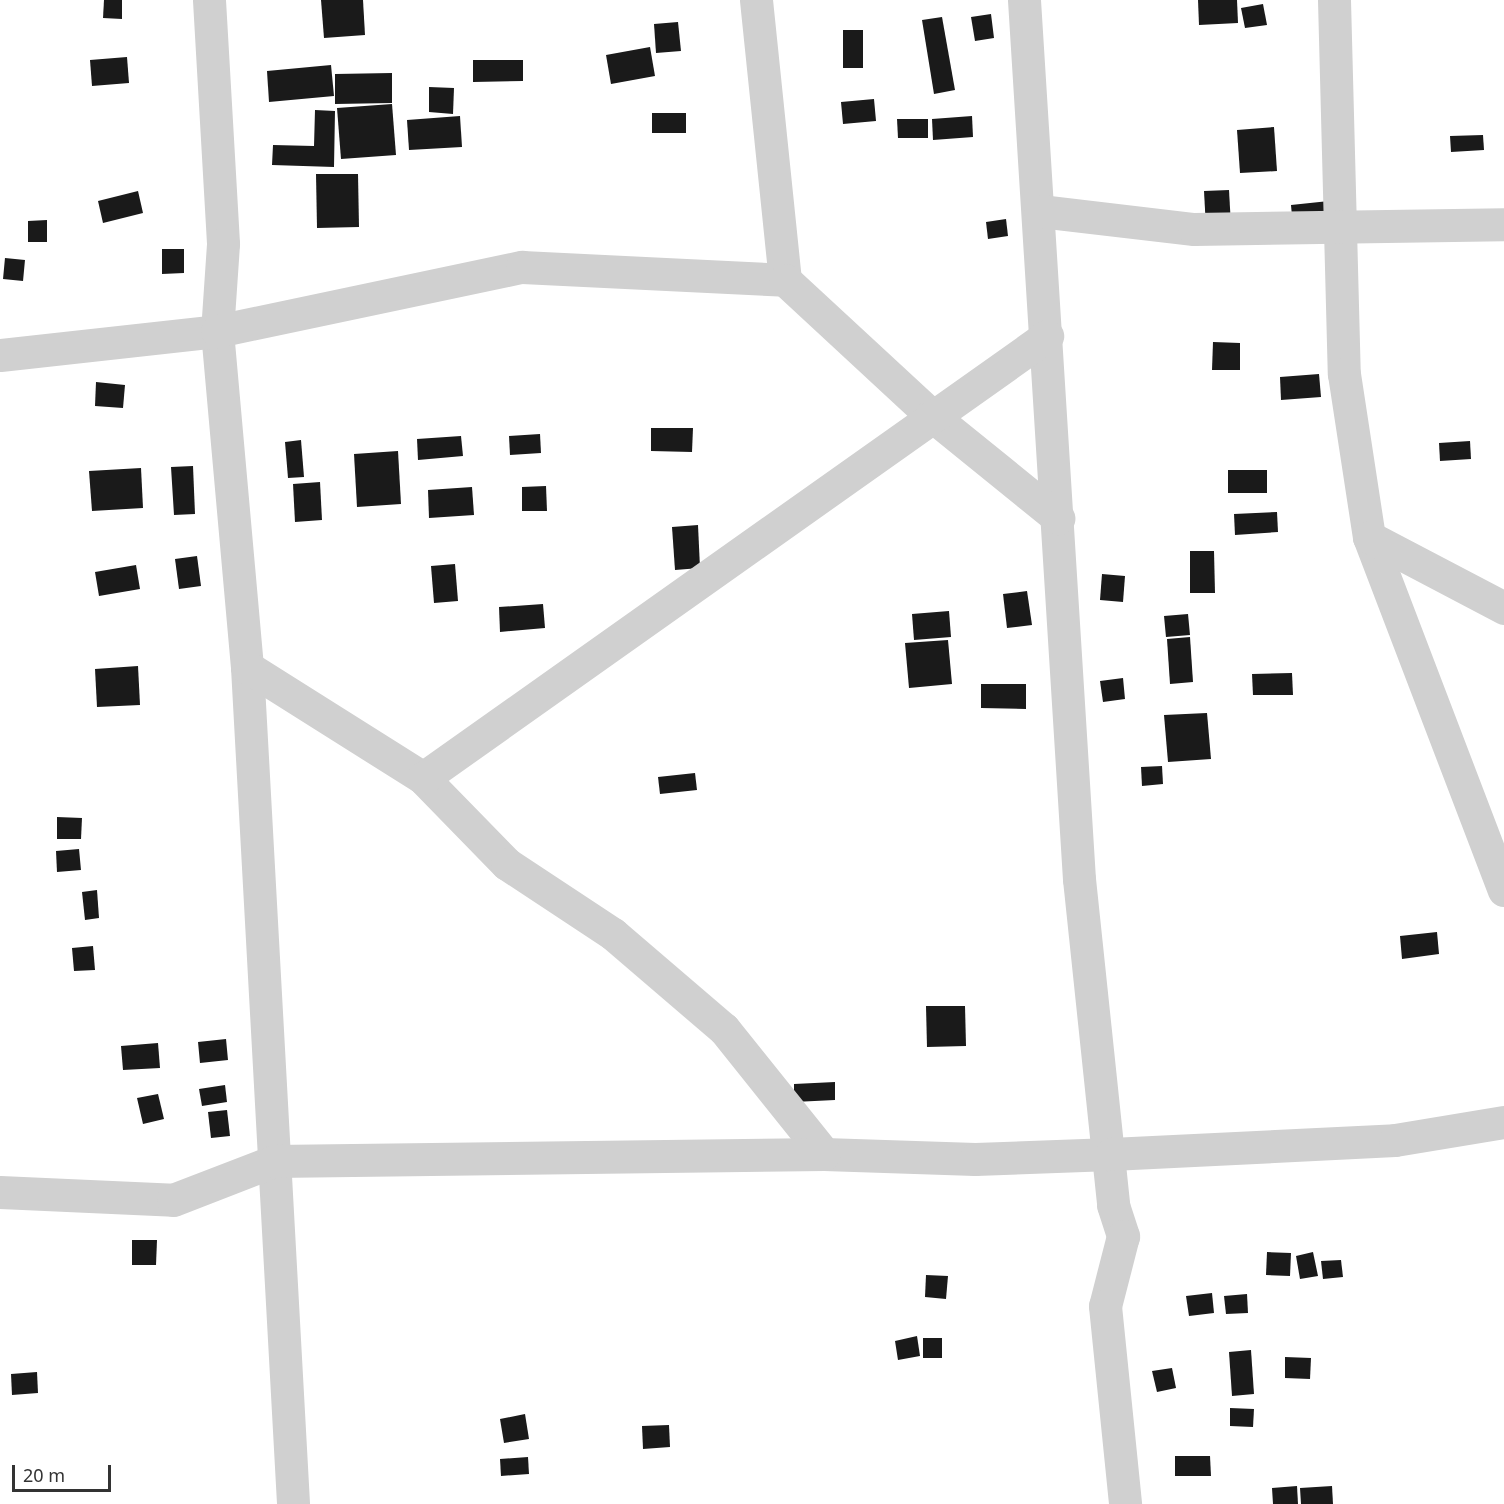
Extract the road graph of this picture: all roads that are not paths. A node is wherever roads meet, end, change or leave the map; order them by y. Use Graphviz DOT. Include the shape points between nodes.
graph roads {
  1 [pos="210,0"];
  2 [pos="756,0"];
  3 [pos="1024,0"];
  4 [pos="1334,0"];
  5 [pos="1040,211"];
  6 [pos="1336,223"];
  7 [pos="1504,224"];
  8 [pos="785,280"];
  9 [pos="217,331"];
  10 [pos="1047,336"];
  11 [pos="0,356"];
  12 [pos="931,415"];
  13 [pos="1058,518"];
  14 [pos="1369,537"];
  15 [pos="1504,608"];
  16 [pos="247,668"];
  17 [pos="423,778"];
  18 [pos="1504,890"];
  19 [pos="1504,1122"];
  20 [pos="824,1154"];
  21 [pos="1112,1154"];
  22 [pos="274,1161"];
  23 [pos="0,1192"];
  24 [pos="294,1504"];
  25 [pos="1125,1504"];
  1 -- 9 [label="street" via="223,244"];
  2 -- 8 [label="street"];
  3 -- 5 [label="street"];
  4 -- 6 [label="street"];
  5 -- 6 [label="street" via="1194,229"];
  5 -- 10 [label="street"];
  6 -- 7 [label="street"];
  6 -- 14 [label="street" via="1344,374"];
  8 -- 9 [label="street" via="522,267"];
  8 -- 12 [label="street"];
  9 -- 11 [label="street"];
  9 -- 16 [label="street"];
  10 -- 12 [label="street"];
  10 -- 13 [label="street"];
  12 -- 13 [label="street"];
  12 -- 17 [label="street"];
  13 -- 21 [label="street" via="1079,879"];
  14 -- 15 [label="street"];
  14 -- 18 [label="street"];
  16 -- 17 [label="street"];
  16 -- 22 [label="street"];
  17 -- 20 [label="street" via="507,864 613,934 724,1029"];
  19 -- 21 [label="street" via="1395,1140"];
  20 -- 21 [label="street" via="975,1159"];
  20 -- 22 [label="street"];
  21 -- 25 [label="street" via="1113,1205 1123,1236 1105,1306"];
  22 -- 23 [label="street" via="173,1200"];
  22 -- 24 [label="street"];
}
